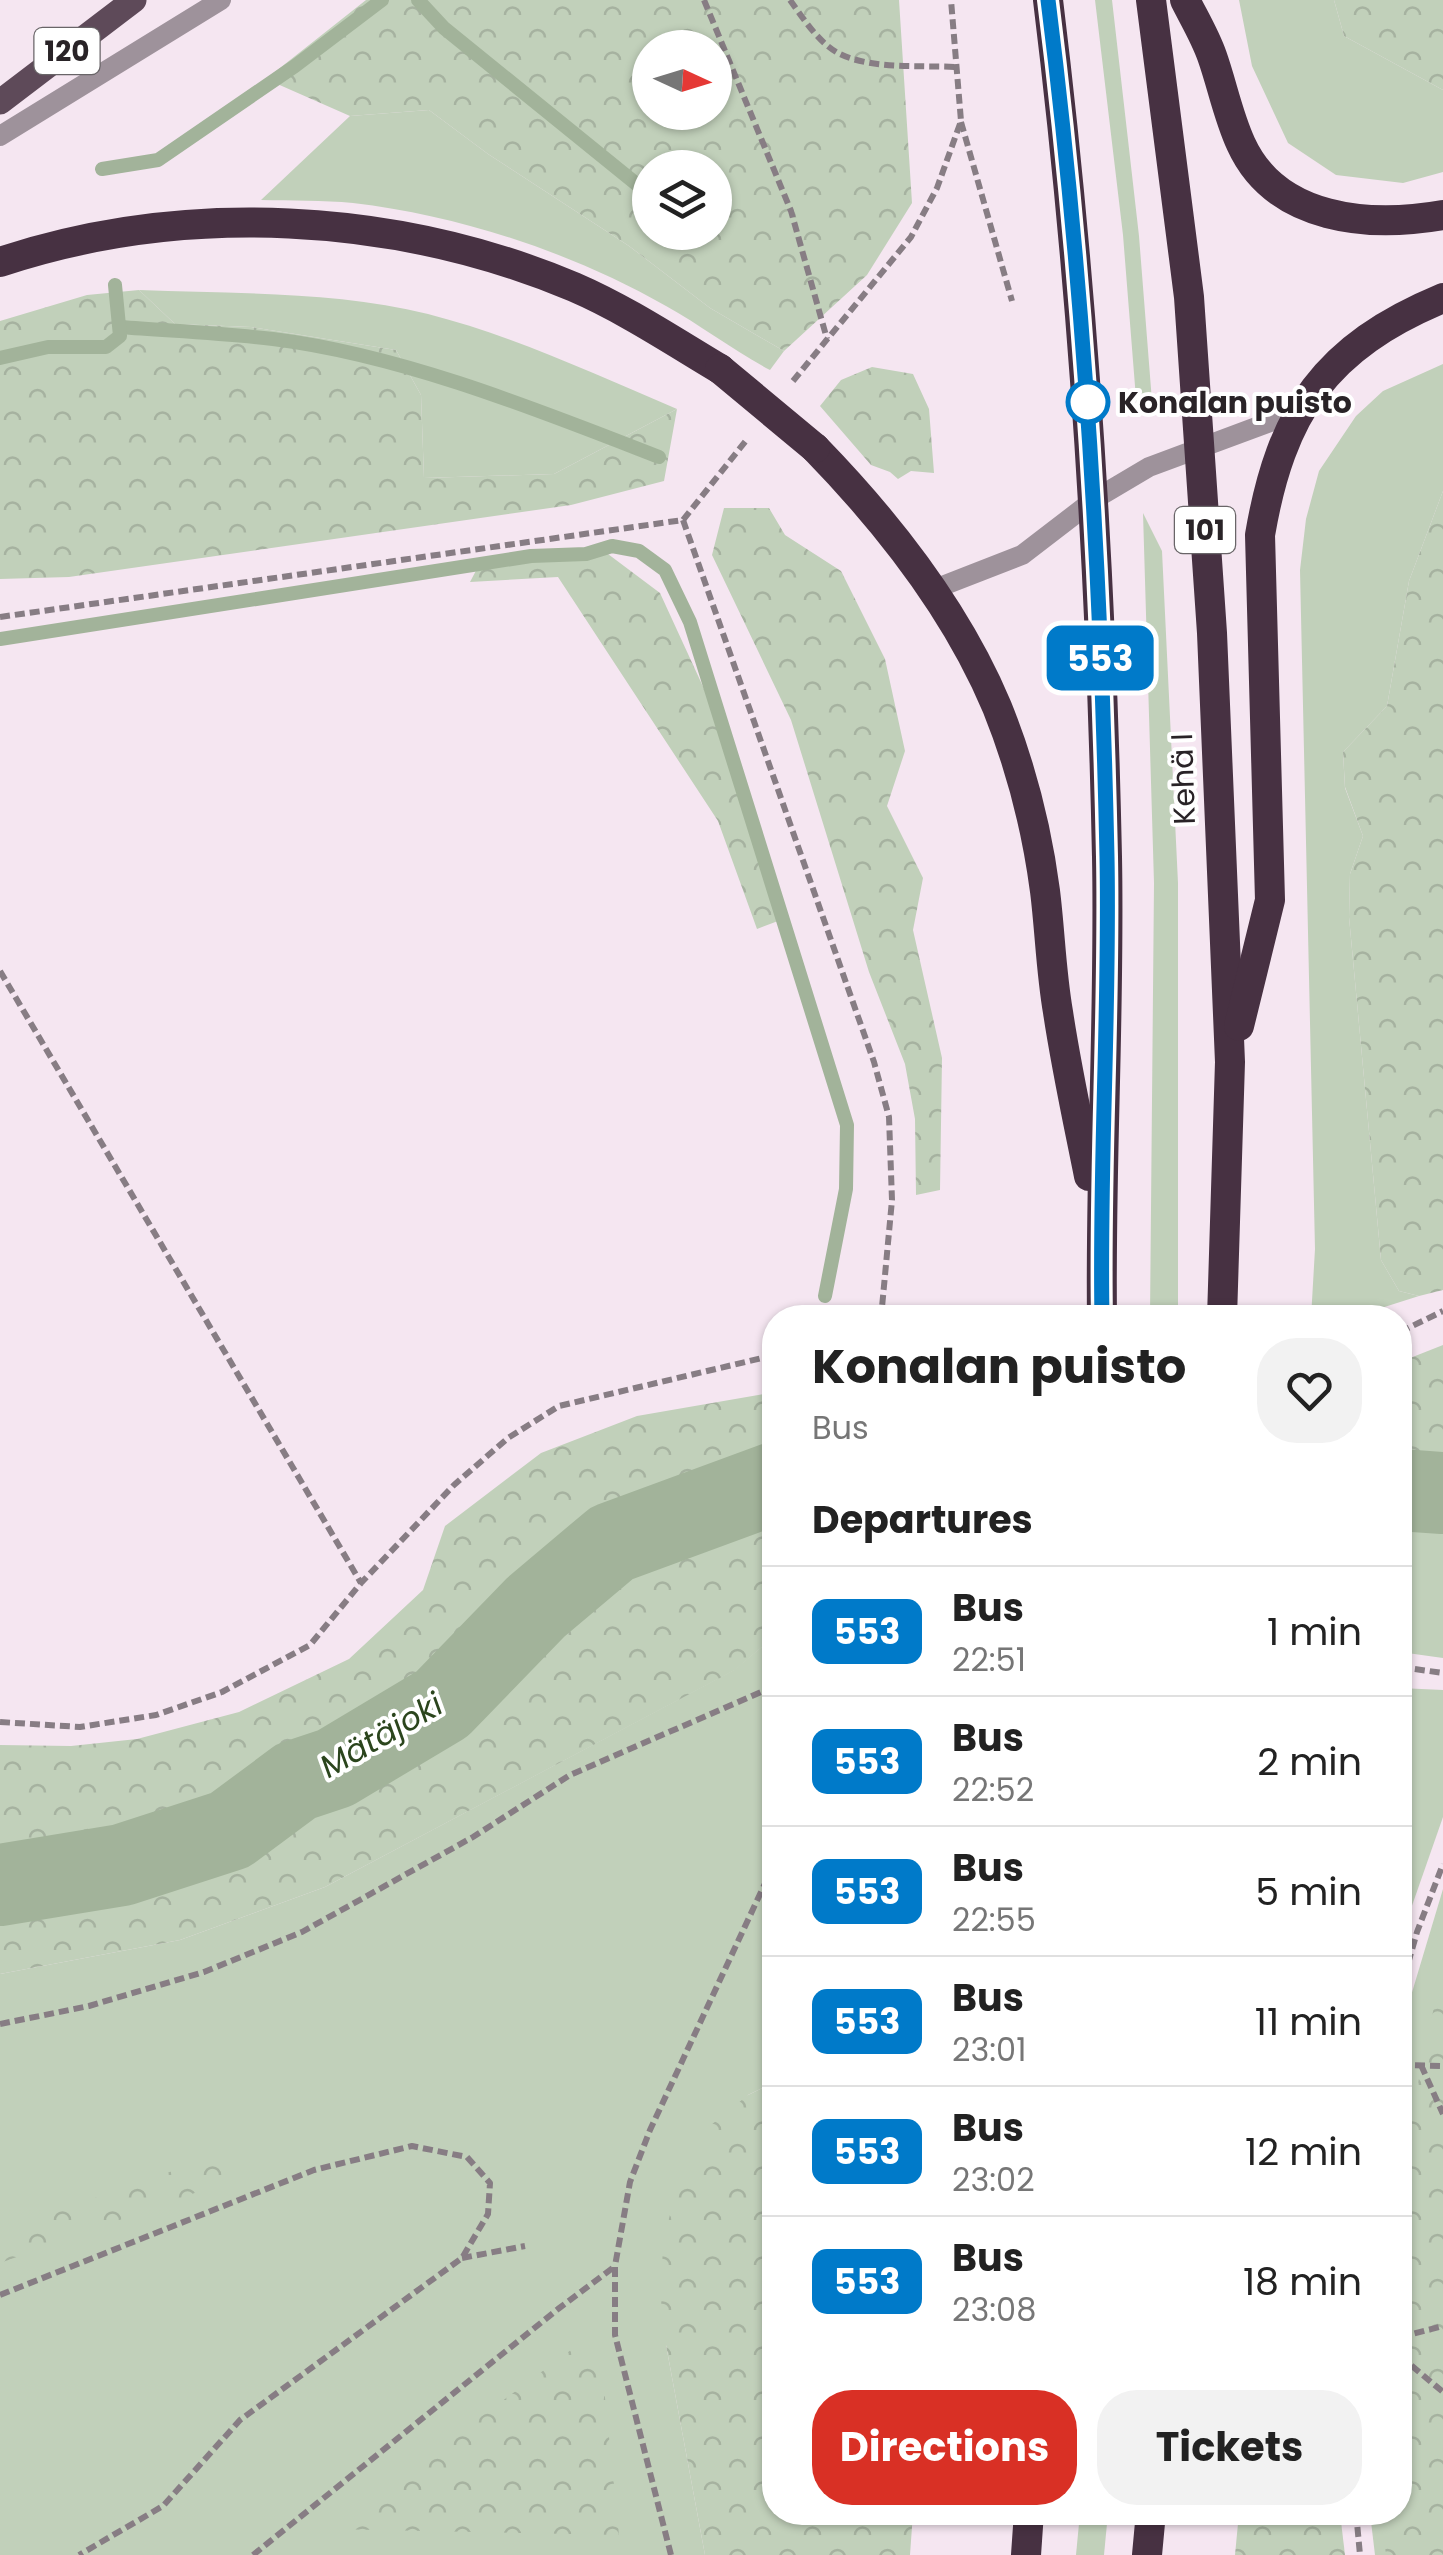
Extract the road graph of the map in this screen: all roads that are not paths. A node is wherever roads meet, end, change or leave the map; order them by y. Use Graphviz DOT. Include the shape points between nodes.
graph roads {
  1 [pos="134,0"];
  2 [pos="221,0"];
  3 [pos="1048,0"];
  4 [pos="1151,0"];
  5 [pos="1185,0"];
  6 [pos="0,102"];
  7 [pos="0,136"];
  8 [pos="1443,215"];
  9 [pos="0,262"];
  10 [pos="1443,298"];
  11 [pos="1298,412"];
  12 [pos="1200,446"];
  13 [pos="1094,499"];
  14 [pos="932,590"];
  15 [pos="1230,1062"];
  16 [pos="1101,1240"];
  17 [pos="1102,1305"];
  18 [pos="1222,1305"];
  19 [pos="1028,2525"];
  20 [pos="1150,2525"];
  21 [pos="1026,2555"];
  22 [pos="1148,2555"];
  1 -- 6 [label="main road, 120"];
  2 -- 7 [label="lane"];
  3 -- 13 [label="highway" via="1080,289"];
  4 -- 12 [label="highway, Kehä I / 101" via="1189,296"];
  5 -- 8 [label="highway" via="1241,144 1260,174 1291,198 1334,216 1374,222"];
  9 -- 14 [label="highway, bridge" via="89,238 262,222 349,226 507,262 576,288 720,369 871,506"];
  10 -- 11 [label="highway" via="1400,316 1337,362"];
  11 -- 12 [label="lane"];
  11 -- 15 [label="highway" via="1268,489 1260,535 1270,900"];
  12 -- 13 [label="lane"];
  12 -- 15 [label="highway, Kehä I / 101"];
  13 -- 14 [label="lane" via="1022,555"];
  13 -- 16 [label="highway" via="1107,861"];
  14 -- 16 [label="highway" via="997,708 1025,795"];
  15 -- 18 [label="highway, Kehä I / 101"];
  16 -- 17 [label="highway"];
  19 -- 21 [label="highway"];
  20 -- 22 [label="highway"];
}
